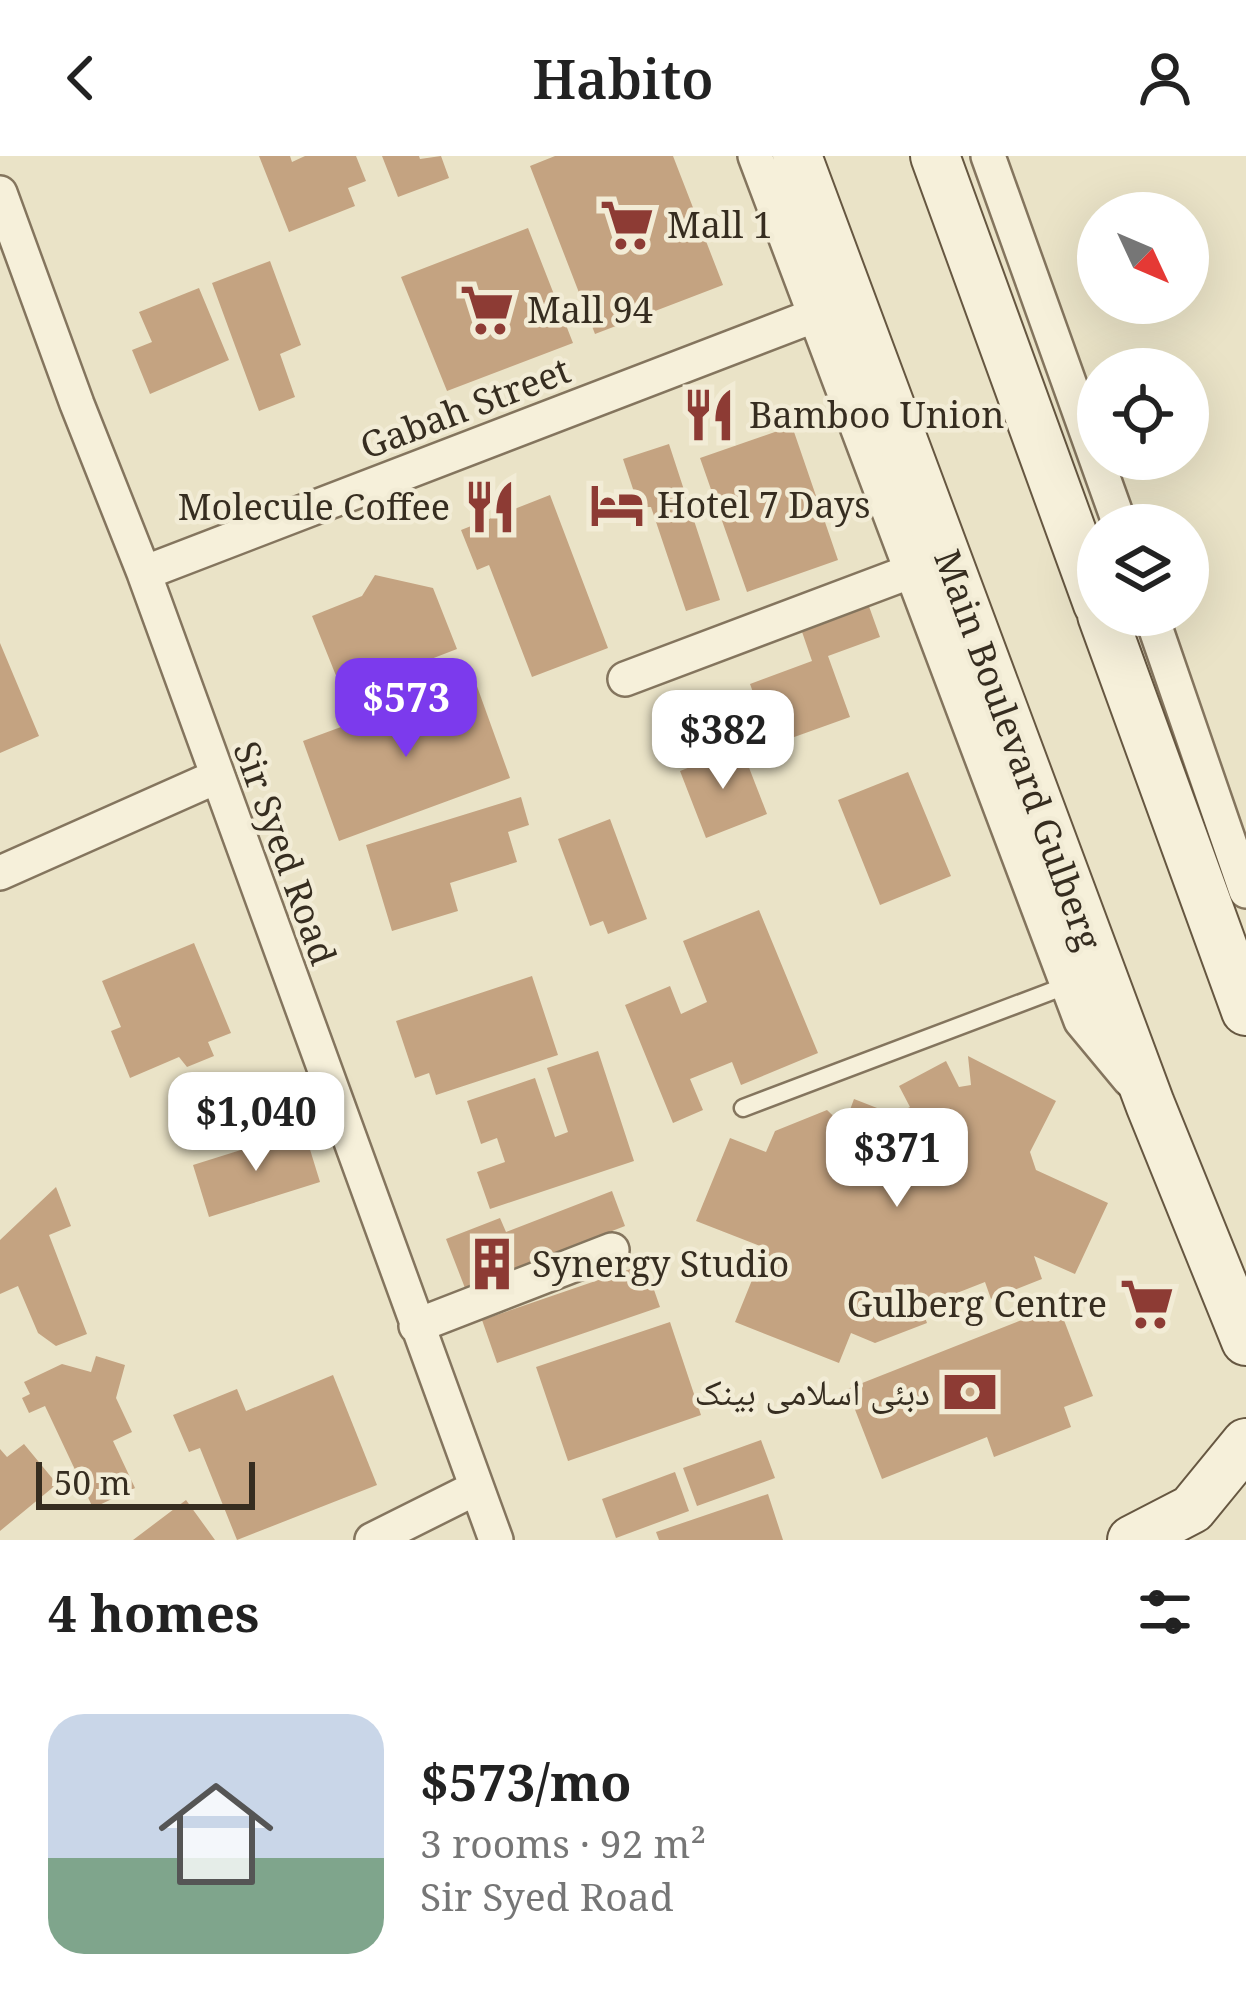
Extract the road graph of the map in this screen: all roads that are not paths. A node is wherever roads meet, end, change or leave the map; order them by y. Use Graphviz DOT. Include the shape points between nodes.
graph roads {
  1 [pos="755,156"];
  2 [pos="797,156"];
  3 [pos="935,156"];
  4 [pos="988,156"];
  5 [pos="0,193"];
  6 [pos="11,250"];
  7 [pos="813,316"];
  8 [pos="1112,504"];
  9 [pos="1077,546"];
  10 [pos="909,572"];
  11 [pos="145,573"];
  12 [pos="1110,636"];
  13 [pos="1158,636"];
  14 [pos="625,679"];
  15 [pos="216,778"];
  16 [pos="0,873"];
  17 [pos="1246,890"];
  18 [pos="1067,985"];
  19 [pos="1246,1011"];
  20 [pos="1150,1104"];
  21 [pos="742,1108"];
  22 [pos="612,1250"];
  23 [pos="416,1325"];
  24 [pos="1246,1341"];
  25 [pos="1246,1443"];
  26 [pos="476,1488"];
  27 [pos="372,1540"];
  28 [pos="496,1540"];
  29 [pos="1132,1540"];
  1 -- 7 [label="street"];
  2 -- 20 [label="main road, Main Boulevard Gulberg"];
  3 -- 9 [label="main road"];
  4 -- 8 [label="street"];
  5 -- 6 [label="street, Sir Syed Road"];
  6 -- 11 [label="street, Sir Syed Road"];
  7 -- 10 [label="street"];
  7 -- 11 [label="street, Gabah Street"];
  10 -- 14 [label="street"];
  10 -- 18 [label="street"];
  11 -- 15 [label="street, Sir Syed Road"];
  12 -- 19 [label="main road"];
  13 -- 17 [label="street"];
  15 -- 16 [label="street"];
  15 -- 23 [label="street, Sir Syed Road"];
  18 -- 20 [label="street" via="1081,1021"];
  18 -- 21 [label="lane"];
  20 -- 24 [label="main road, Main Boulevard Gulberg"];
  22 -- 23 [label="street"];
  23 -- 26 [label="street, Sir Syed Road"];
  25 -- 29 [label="main road" via="1192,1509"];
  26 -- 27 [label="street"];
  26 -- 28 [label="street, Sir Syed Road"];
}
